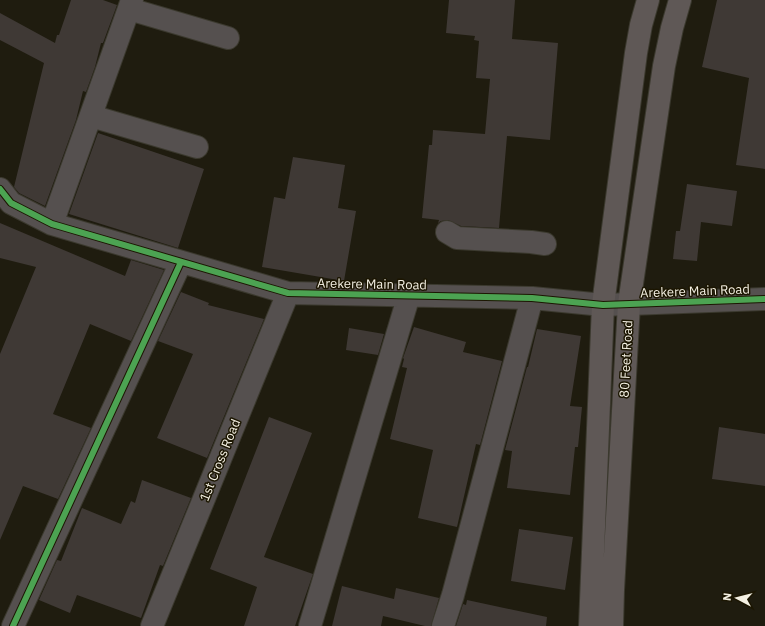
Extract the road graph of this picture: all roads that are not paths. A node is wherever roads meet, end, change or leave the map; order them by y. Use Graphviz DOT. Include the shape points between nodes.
graph roads {
  1 [pos="131,4"];
  2 [pos="646,5"];
  3 [pos="678,9"];
  4 [pos="228,38"];
  5 [pos="90,116"];
  6 [pos="197,147"];
  7 [pos="0,189"];
  8 [pos="52,224"];
  9 [pos="447,232"];
  10 [pos="545,244"];
  11 [pos="181,262"];
  12 [pos="288,293"];
  13 [pos="409,295"];
  14 [pos="532,298"];
  15 [pos="765,299"];
  16 [pos="630,304"];
  17 [pos="603,305"];
  18 [pos="13,626"];
  19 [pos="152,626"];
  20 [pos="310,626"];
  21 [pos="443,626"];
  22 [pos="590,626"];
  23 [pos="612,626"];
  1 -- 4 [label="street"];
  1 -- 5 [label="street"];
  2 -- 3 [label="main road"];
  2 -- 17 [label="main road, 80 Feet Road" via="636,53"];
  3 -- 16 [label="main road, 80 Feet Road" via="664,66"];
  5 -- 6 [label="street"];
  5 -- 8 [label="street"];
  7 -- 8 [label="street, Arekere Main Road" via="11,203"];
  8 -- 11 [label="street, Arekere Main Road"];
  9 -- 10 [label="street" via="457,238"];
  11 -- 12 [label="street, Arekere Main Road"];
  11 -- 18 [label="street"];
  12 -- 13 [label="street, Arekere Main Road"];
  12 -- 19 [label="street, 1st Cross Road"];
  13 -- 14 [label="street, Arekere Main Road"];
  13 -- 20 [label="street"];
  14 -- 17 [label="street, Arekere Main Road"];
  14 -- 21 [label="street"];
  15 -- 16 [label="street, Arekere Main Road"];
  16 -- 17 [label="street, Arekere Main Road"];
  16 -- 23 [label="main road, 80 Feet Road" via="612,590"];
  17 -- 22 [label="main road, 80 Feet Road"];
}
